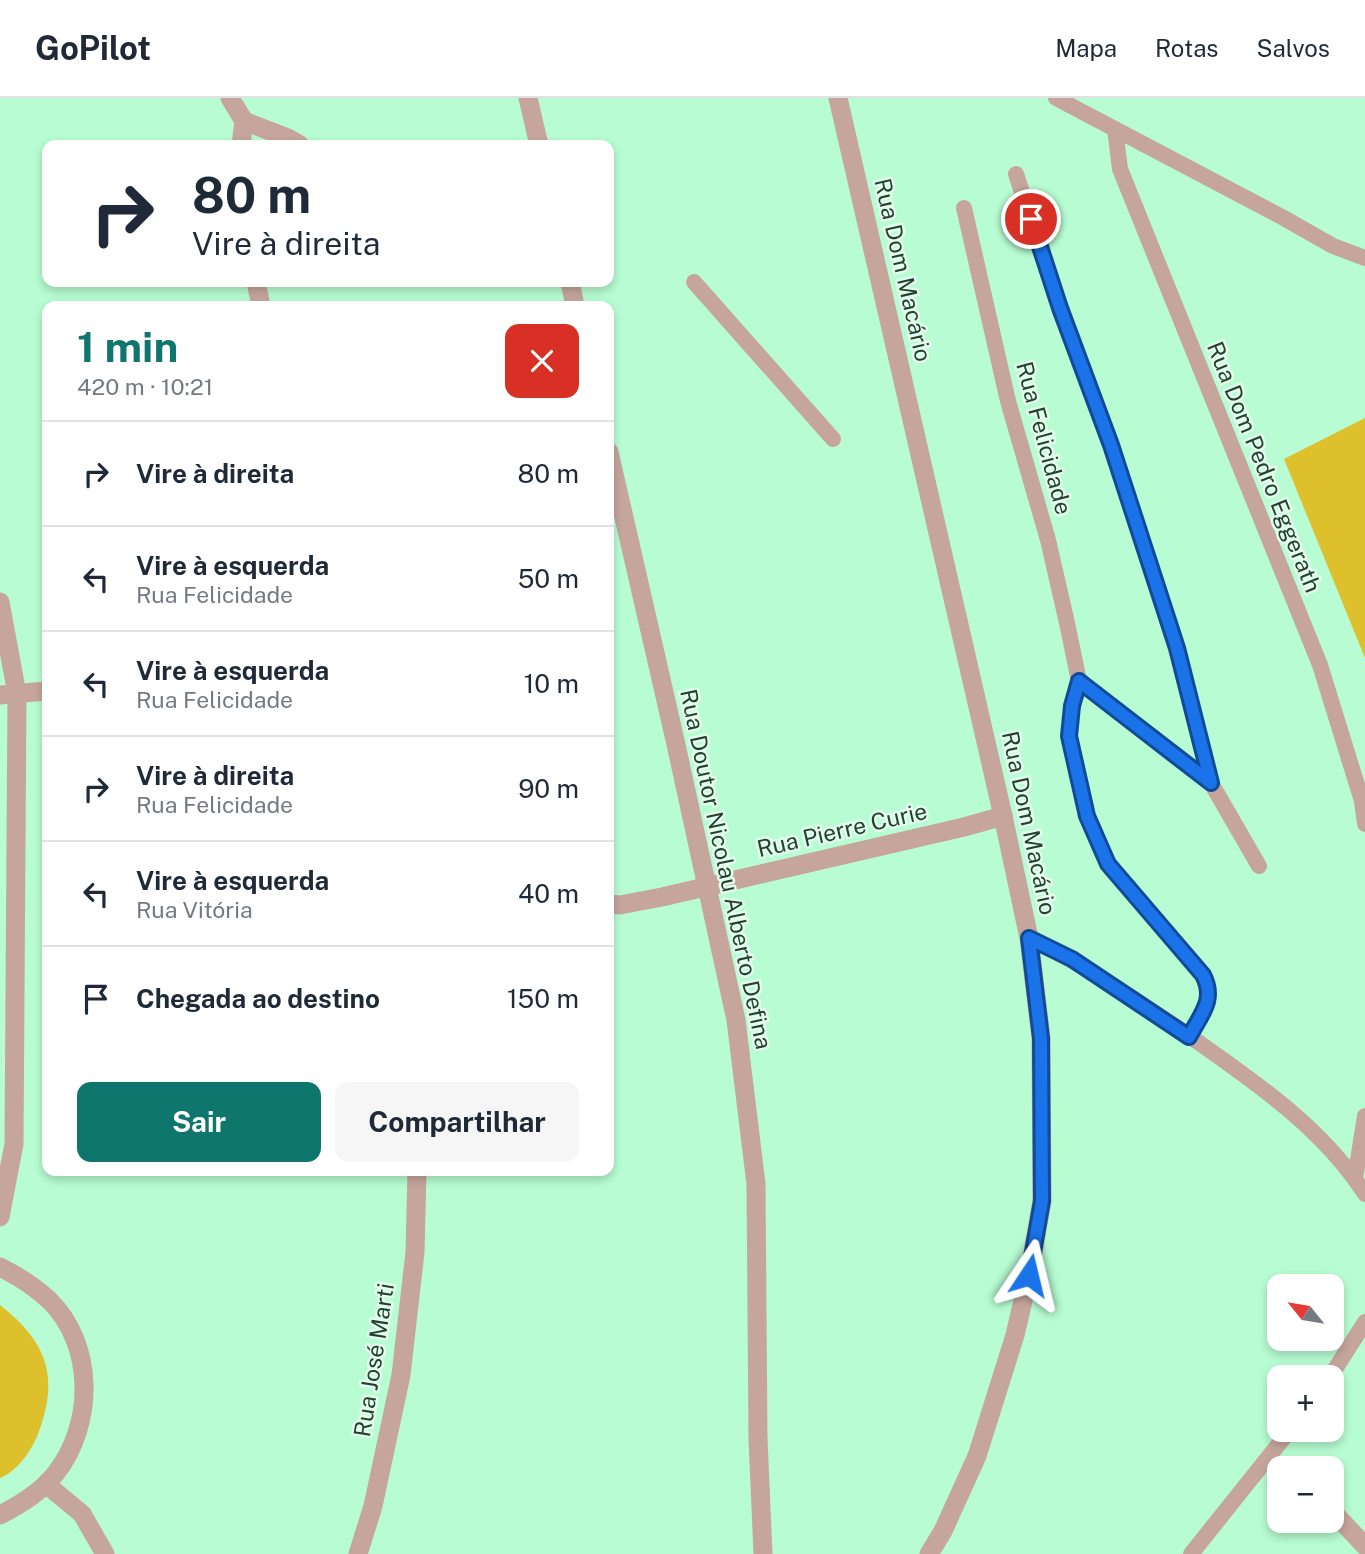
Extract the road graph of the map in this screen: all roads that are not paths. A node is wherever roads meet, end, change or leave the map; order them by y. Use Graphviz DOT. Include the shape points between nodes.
graph roads {
  1 [pos="230,98"];
  2 [pos="528,98"];
  3 [pos="838,98"];
  4 [pos="1056,98"];
  5 [pos="244,121"];
  6 [pos="1115,129"];
  7 [pos="242,140"];
  8 [pos="291,140"];
  9 [pos="538,140"];
  10 [pos="1016,174"];
  11 [pos="964,208"];
  12 [pos="1365,258"];
  13 [pos="694,282"];
  14 [pos="833,439"];
  15 [pos="614,474"];
  16 [pos="0,602"];
  17 [pos="1079,681"];
  18 [pos="42,692"];
  19 [pos="9,695"];
  20 [pos="1211,783"];
  21 [pos="1003,816"];
  22 [pos="1365,824"];
  23 [pos="1259,866"];
  24 [pos="707,885"];
  25 [pos="614,904"];
  26 [pos="1029,938"];
  27 [pos="1189,1037"];
  28 [pos="1365,1116"];
  29 [pos="417,1176"];
  30 [pos="1355,1179"];
  31 [pos="1365,1195"];
  32 [pos="0,1217"];
  33 [pos="0,1267"];
  34 [pos="1365,1322"];
  35 [pos="1337,1365"];
  36 [pos="1280,1442"];
  37 [pos="46,1484"];
  38 [pos="0,1515"];
  39 [pos="1344,1524"];
  40 [pos="1365,1546"];
  41 [pos="105,1554"];
  42 [pos="358,1554"];
  43 [pos="763,1554"];
  44 [pos="929,1554"];
  45 [pos="1191,1554"];
  1 -- 5 [label="street"];
  2 -- 9 [label="street"];
  3 -- 21 [label="street, Rua Dom Macário"];
  4 -- 6 [label="lane"];
  5 -- 7 [label="street"];
  5 -- 8 [label="street"];
  6 -- 12 [label="lane" via="1333,246"];
  6 -- 22 [label="lane, Rua Dom Pedro Eggerath" via="1120,169 1320,665"];
  10 -- 20 [label="lane" via="1177,648"];
  11 -- 17 [label="lane, Rua Felicidade"];
  13 -- 14 [label="lane"];
  15 -- 24 [label="street, Rua Doutor Nicolau Alberto Defina"];
  16 -- 19 [label="street"];
  17 -- 20 [label="lane"];
  17 -- 27 [label="lane, Rua Felicidade" via="1069,736 1087,816 1108,864 1209,987 1209,998"];
  18 -- 19 [label="street"];
  19 -- 32 [label="street" via="14,1144"];
  20 -- 23 [label="lane"];
  21 -- 24 [label="street, Rua Pierre Curie"];
  21 -- 26 [label="street, Rua Dom Macário"];
  24 -- 25 [label="street, Rua Pierre Curie"];
  24 -- 43 [label="street, Rua Doutor Nicolau Alberto Defina" via="736,1020 756,1184"];
  26 -- 27 [label="lane" via="1072,959"];
  26 -- 44 [label="street, Rua Dom Macário" via="1041,1038 1042,1201 1015,1335 977,1456"];
  27 -- 30 [label="lane" via="1282,1105"];
  28 -- 30 [label="lane"];
  29 -- 42 [label="street, Rua José Marti" via="415,1252 401,1375"];
  30 -- 31 [label="lane"];
  33 -- 37 [label="street" via="50,1301 75,1341 81,1362 85,1386 78,1433"];
  34 -- 35 [label="lane"];
  36 -- 45 [label="lane"];
  37 -- 38 [label="street"];
  37 -- 41 [label="street" via="82,1514"];
  39 -- 40 [label="street"];
}
